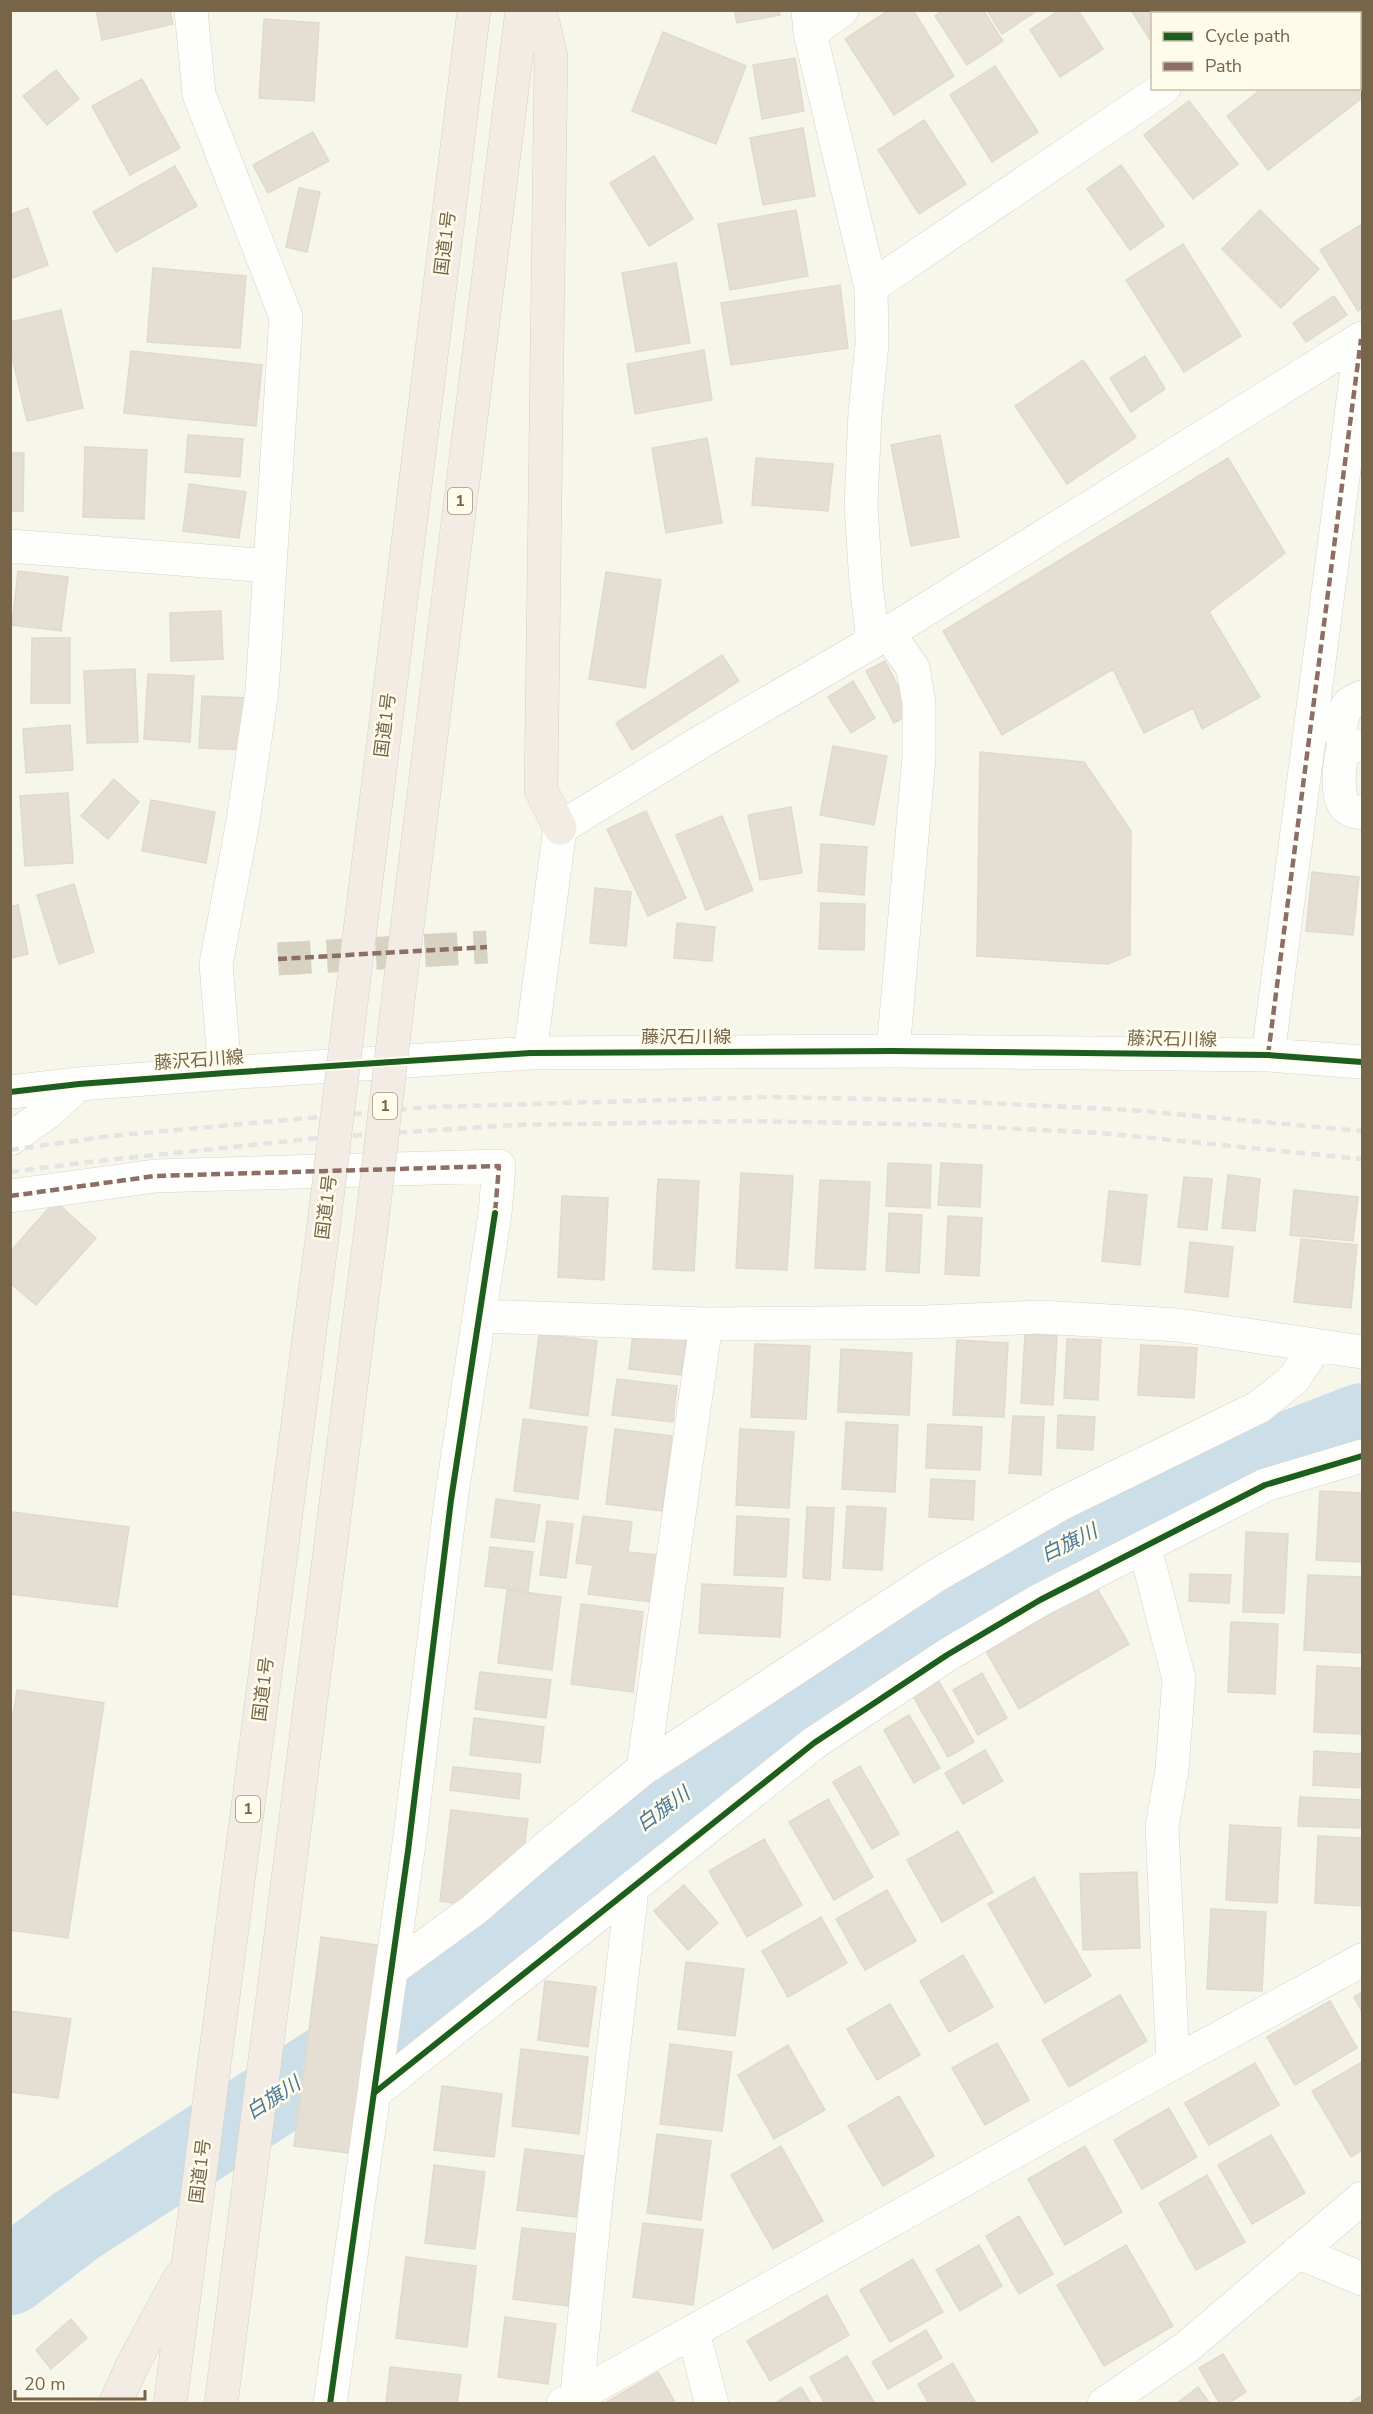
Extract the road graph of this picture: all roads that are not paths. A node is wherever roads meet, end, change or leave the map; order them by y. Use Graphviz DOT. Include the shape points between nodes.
graph roads {
  1 [pos="191,10"];
  2 [pos="474,10"];
  3 [pos="522,10"];
  4 [pos="540,10"];
  5 [pos="842,10"];
  6 [pos="809,22"];
  7 [pos="1161,90"];
  8 [pos="871,287"];
  9 [pos="1362,339"];
  10 [pos="10,546"];
  11 [pos="270,566"];
  12 [pos="880,637"];
  13 [pos="1362,697"];
  14 [pos="1354,745"];
  15 [pos="1351,792"];
  16 [pos="1362,813"];
  17 [pos="560,828"];
  18 [pos="893,1051"];
  19 [pos="530,1053"];
  20 [pos="1268,1055"];
  21 [pos="1362,1062"];
  22 [pos="225,1073"];
  23 [pos="79,1084"];
  24 [pos="10,1092"];
  25 [pos="10,1139"];
  26 [pos="10,1196"];
  27 [pos="479,1316"];
  28 [pos="706,1324"];
  29 [pos="1316,1345"];
  30 [pos="1362,1353"];
  31 [pos="1362,1456"];
  32 [pos="1145,1548"];
  33 [pos="643,1769"];
  34 [pos="632,1889"];
  35 [pos="1362,1960"];
  36 [pos="391,1970"];
  37 [pos="1173,2063"];
  38 [pos="374,2093"];
  39 [pos="1362,2198"];
  40 [pos="1298,2252"];
  41 [pos="189,2260"];
  42 [pos="1362,2279"];
  43 [pos="693,2332"];
  44 [pos="572,2401"];
  45 [pos="115,2403"];
  46 [pos="170,2403"];
  47 [pos="221,2403"];
  48 [pos="330,2403"];
  49 [pos="712,2403"];
  50 [pos="1104,2403"];
  1 -- 11 [label="street" via="200,94 286,317"];
  2 -- 41 [label="highway, 国道1号 / 1, bridge" via="325,1215"];
  3 -- 47 [label="highway, 1, bridge"];
  4 -- 17 [label="highway" via="551,56 541,790"];
  5 -- 6 [label="street"];
  6 -- 8 [label="street"];
  7 -- 8 [label="street"];
  8 -- 12 [label="street" via="872,344 861,506 866,584"];
  9 -- 12 [label="street"];
  9 -- 20 [label="street"];
  10 -- 11 [label="street"];
  11 -- 22 [label="street" via="262,691 216,964"];
  12 -- 17 [label="street"];
  12 -- 18 [label="street" via="913,668 920,704 919,757"];
  13 -- 14 [label="street" via="1350,703 1344,712 1342,741"];
  14 -- 15 [label="street" via="1343,748"];
  15 -- 16 [label="street" via="1340,797 1344,806"];
  17 -- 19 [label="street"];
  18 -- 19 [label="street, 藤沢石川線"];
  18 -- 20 [label="street, 藤沢石川線"];
  19 -- 22 [label="street, 藤沢石川線"];
  20 -- 21 [label="street, 藤沢石川線"];
  22 -- 23 [label="street, 藤沢石川線"];
  23 -- 24 [label="street, 藤沢石川線"];
  23 -- 25 [label="street"];
  26 -- 27 [label="street" via="155,1176 499,1166"];
  27 -- 28 [label="street"];
  27 -- 36 [label="street" via="451,1500"];
  28 -- 29 [label="street" via="1040,1317 1178,1325"];
  28 -- 33 [label="street"];
  29 -- 30 [label="street"];
  29 -- 33 [label="street" via="1294,1379 1259,1407 1061,1504 937,1575"];
  31 -- 32 [label="street" via="1265,1485"];
  32 -- 34 [label="street" via="1040,1600 947,1655 814,1743"];
  32 -- 37 [label="street" via="1179,1679 1172,1769 1162,1827"];
  33 -- 36 [label="street" via="475,1909"];
  34 -- 38 [label="street"];
  34 -- 44 [label="street"];
  35 -- 37 [label="street"];
  36 -- 38 [label="street"];
  37 -- 43 [label="street"];
  38 -- 48 [label="street"];
  39 -- 40 [label="street"];
  40 -- 42 [label="street"];
  40 -- 50 [label="street" via="1187,2347"];
  41 -- 45 [label="highway"];
  41 -- 46 [label="highway, 国道1号 / 1"];
  43 -- 44 [label="street"];
  43 -- 49 [label="street"];
}
